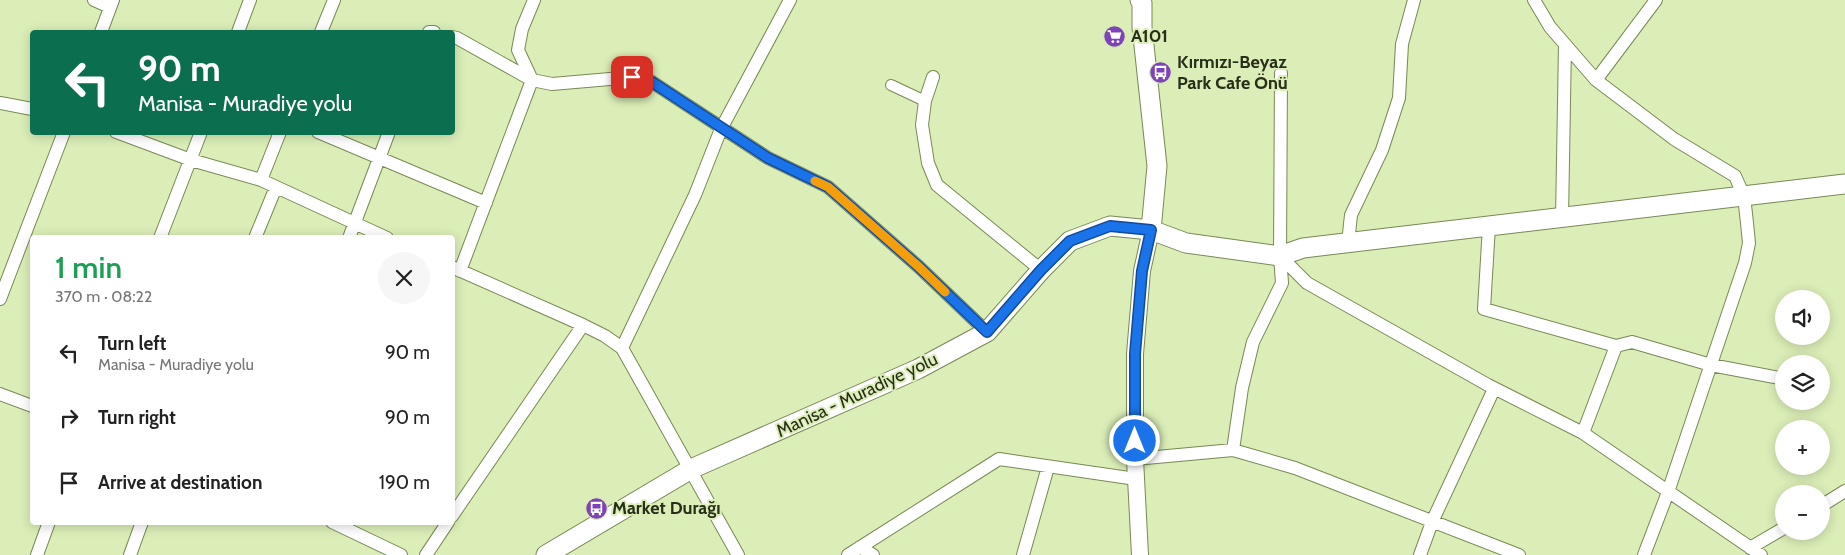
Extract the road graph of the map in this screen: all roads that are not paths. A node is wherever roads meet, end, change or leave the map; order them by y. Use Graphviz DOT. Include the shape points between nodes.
graph roads {
  1 [pos="94,0"];
  2 [pos="250,0"];
  3 [pos="334,0"];
  4 [pos="534,0"];
  5 [pos="790,0"];
  6 [pos="1414,0"];
  7 [pos="1534,0"];
  8 [pos="1656,0"];
  9 [pos="1144,1"];
  10 [pos="112,4"];
  11 [pos="102,30"];
  12 [pos="239,30"];
  13 [pos="322,30"];
  14 [pos="455,38"];
  15 [pos="1565,44"];
  16 [pos="1281,73"];
  17 [pos="933,77"];
  18 [pos="532,80"];
  19 [pos="1596,80"];
  20 [pos="891,85"];
  21 [pos="925,101"];
  22 [pos="0,103"];
  23 [pos="30,110"];
  24 [pos="721,129"];
  25 [pos="63,135"];
  26 [pos="124,135"];
  27 [pos="200,135"];
  28 [pos="279,135"];
  29 [pos="325,135"];
  30 [pos="388,135"];
  31 [pos="379,158"];
  32 [pos="191,160"];
  33 [pos="261,180"];
  34 [pos="1845,184"];
  35 [pos="276,187"];
  36 [pos="1744,196"];
  37 [pos="486,203"];
  38 [pos="1562,218"];
  39 [pos="355,223"];
  40 [pos="1489,226"];
  41 [pos="1151,230"];
  42 [pos="161,235"];
  43 [pos="257,235"];
  44 [pos="350,235"];
  45 [pos="381,235"];
  46 [pos="1348,243"];
  47 [pos="1280,256"];
  48 [pos="456,269"];
  49 [pos="1041,270"];
  50 [pos="0,299"];
  51 [pos="583,325"];
  52 [pos="987,332"];
  53 [pos="1616,346"];
  54 [pos="622,348"];
  55 [pos="1711,364"];
  56 [pos="1775,377"];
  57 [pos="1494,389"];
  58 [pos="0,394"];
  59 [pos="30,405"];
  60 [pos="1583,433"];
  61 [pos="1233,450"];
  62 [pos="1136,459"];
  63 [pos="1048,467"];
  64 [pos="691,470"];
  65 [pos="1136,479"];
  66 [pos="1668,492"];
  67 [pos="1845,492"];
  68 [pos="1830,501"];
  69 [pos="455,512"];
  70 [pos="1432,522"];
  71 [pos="48,525"];
  72 [pos="141,525"];
  73 [pos="338,525"];
  74 [pos="446,525"];
  75 [pos="1775,536"];
  76 [pos="860,547"];
  77 [pos="1499,551"];
  78 [pos="1756,552"];
  79 [pos="1143,554"];
  80 [pos="37,555"];
  81 [pos="130,555"];
  82 [pos="401,555"];
  83 [pos="426,555"];
  84 [pos="546,555"];
  85 [pos="738,555"];
  86 [pos="848,555"];
  87 [pos="873,555"];
  88 [pos="1023,555"];
  89 [pos="1420,555"];
  90 [pos="1519,555"];
  91 [pos="1644,555"];
  1 -- 10 [label="street"];
  2 -- 12 [label="street"];
  3 -- 13 [label="street"];
  4 -- 18 [label="street" via="522,29 518,50"];
  5 -- 24 [label="street"];
  6 -- 46 [label="street" via="1402,44 1399,98 1382,150 1351,215"];
  7 -- 15 [label="street"];
  8 -- 19 [label="street"];
  9 -- 41 [label="main road" via="1142,27 1157,166"];
  10 -- 11 [label="street"];
  14 -- 18 [label="street"];
  15 -- 19 [label="street"];
  15 -- 38 [label="street"];
  16 -- 47 [label="street"];
  17 -- 21 [label="street"];
  18 -- 24 [label="street" via="552,84 632,77 652,82"];
  18 -- 37 [label="street"];
  19 -- 36 [label="street" via="1674,139 1735,176"];
  20 -- 21 [label="street"];
  21 -- 49 [label="street" via="924,145 938,184"];
  22 -- 23 [label="street"];
  24 -- 52 [label="street" via="768,158 828,187"];
  24 -- 54 [label="street" via="694,195"];
  25 -- 50 [label="street"];
  26 -- 32 [label="street"];
  27 -- 32 [label="street"];
  28 -- 33 [label="street"];
  29 -- 31 [label="street"];
  30 -- 31 [label="street"];
  31 -- 37 [label="street"];
  31 -- 39 [label="street"];
  32 -- 33 [label="street"];
  32 -- 42 [label="street"];
  33 -- 35 [label="street"];
  34 -- 36 [label="main road"];
  35 -- 39 [label="street"];
  35 -- 43 [label="street"];
  36 -- 38 [label="main road"];
  36 -- 55 [label="street" via="1749,243"];
  37 -- 48 [label="street"];
  38 -- 40 [label="main road"];
  39 -- 44 [label="street"];
  39 -- 45 [label="street"];
  40 -- 46 [label="main road"];
  40 -- 53 [label="street" via="1484,310"];
  41 -- 47 [label="main road, Manisa - Muradiye yolu" via="1186,243"];
  41 -- 49 [label="main road, Manisa - Muradiye yolu" via="1110,226 1070,241"];
  41 -- 62 [label="street" via="1142,271 1135,354"];
  46 -- 47 [label="main road" via="1302,248"];
  47 -- 57 [label="street" via="1307,283"];
  47 -- 61 [label="street" via="1282,283 1253,342"];
  48 -- 51 [label="street"];
  49 -- 52 [label="main road, Manisa - Muradiye yolu"];
  51 -- 54 [label="street"];
  51 -- 69 [label="street"];
  52 -- 64 [label="main road, Manisa - Muradiye yolu" via="918,369"];
  53 -- 55 [label="street" via="1632,342"];
  53 -- 60 [label="street"];
  54 -- 64 [label="street"];
  55 -- 56 [label="street"];
  55 -- 66 [label="street"];
  57 -- 60 [label="street"];
  57 -- 70 [label="street"];
  58 -- 59 [label="street"];
  60 -- 66 [label="street"];
  61 -- 62 [label="street"];
  61 -- 70 [label="street" via="1295,468"];
  62 -- 65 [label="street"];
  63 -- 65 [label="street"];
  63 -- 76 [label="street" via="999,459"];
  63 -- 88 [label="street"];
  64 -- 84 [label="main road, Manisa - Muradiye yolu"];
  64 -- 85 [label="street"];
  65 -- 79 [label="street"];
  66 -- 78 [label="street"];
  66 -- 91 [label="street"];
  67 -- 68 [label="street"];
  70 -- 77 [label="street"];
  70 -- 89 [label="street"];
  71 -- 80 [label="street"];
  72 -- 81 [label="street"];
  73 -- 82 [label="street"];
  74 -- 83 [label="street"];
  75 -- 78 [label="street"];
  76 -- 86 [label="street"];
  76 -- 87 [label="street"];
  77 -- 90 [label="street"];
}
